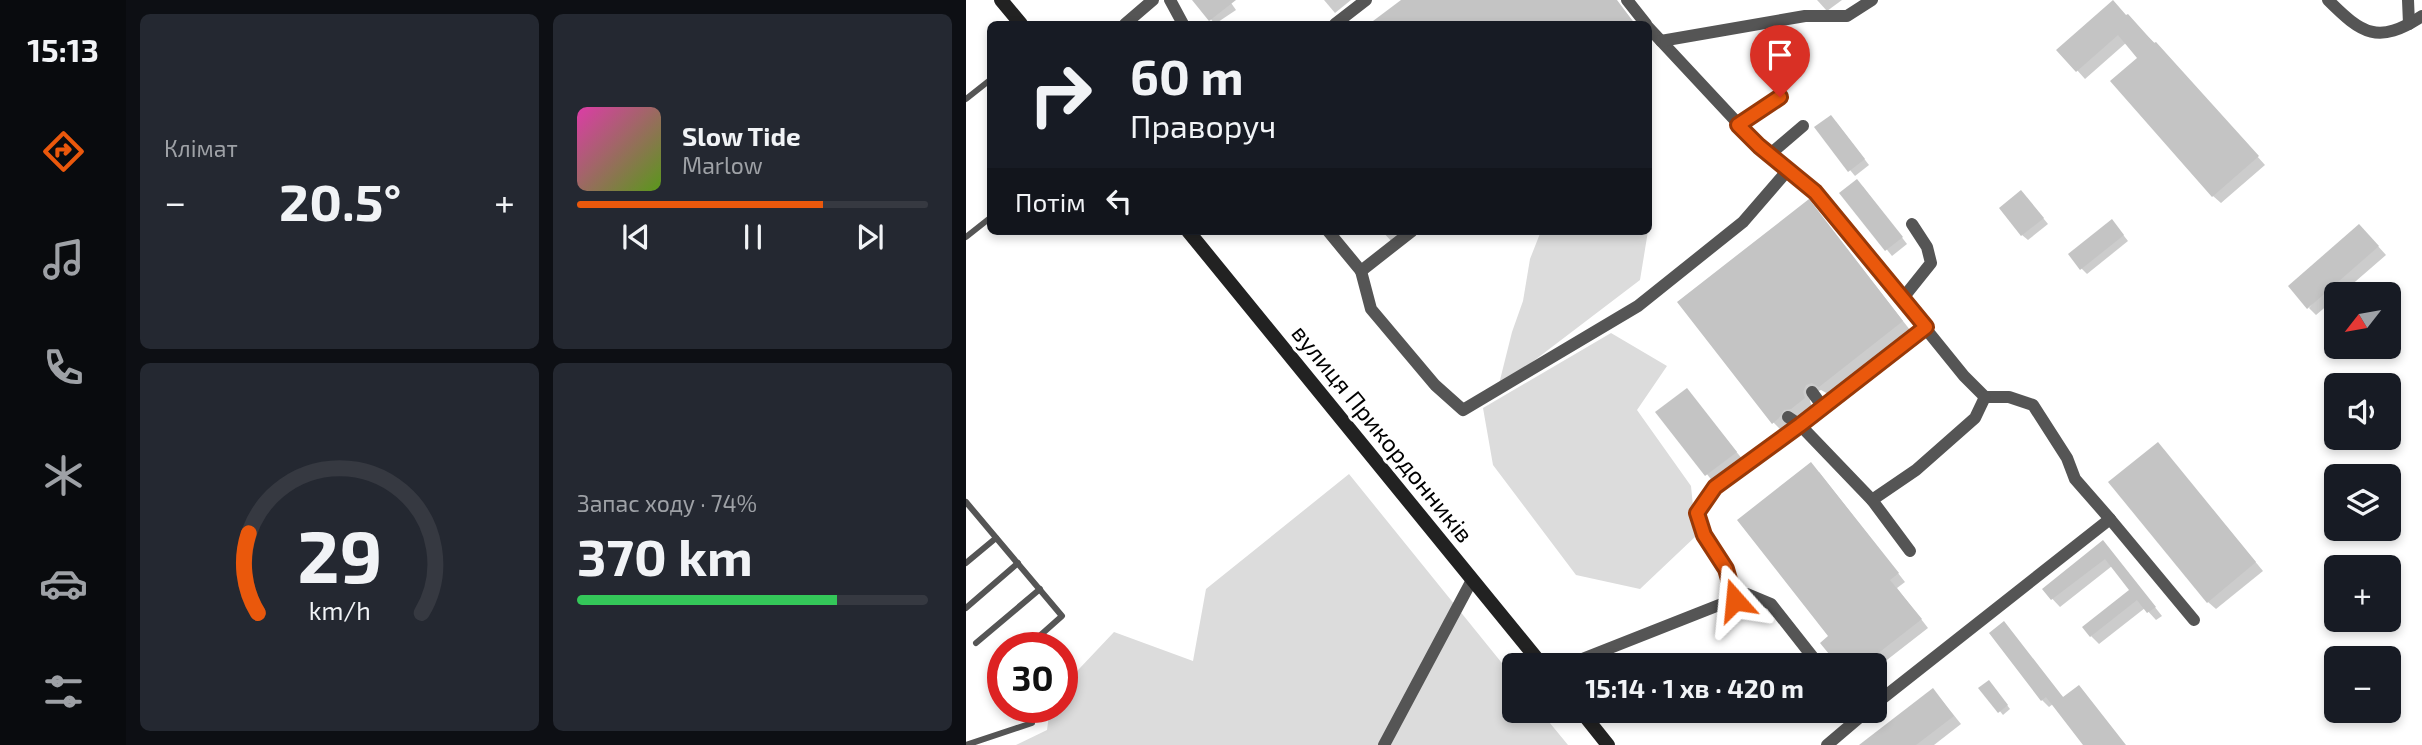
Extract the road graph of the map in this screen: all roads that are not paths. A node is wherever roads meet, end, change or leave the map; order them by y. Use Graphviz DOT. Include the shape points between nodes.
graph roads {
  1 [pos="1001,0"];
  2 [pos="1153,0"];
  3 [pos="1170,0"];
  4 [pos="1366,0"];
  5 [pos="1627,0"];
  6 [pos="1872,0"];
  7 [pos="2328,0"];
  8 [pos="2408,0"];
  9 [pos="2422,16"];
  10 [pos="1018,21"];
  11 [pos="1128,21"];
  12 [pos="1181,21"];
  13 [pos="1339,21"];
  14 [pos="1642,21"];
  15 [pos="2409,24"];
  16 [pos="1652,34"];
  17 [pos="987,82"];
  18 [pos="1780,97"];
  19 [pos="966,99"];
  20 [pos="1738,125"];
  21 [pos="1803,126"];
  22 [pos="1769,155"];
  23 [pos="1788,170"];
  24 [pos="987,220"];
  25 [pos="1912,224"];
  26 [pos="1191,235"];
  27 [pos="1331,235"];
  28 [pos="1407,235"];
  29 [pos="966,237"];
  30 [pos="1361,271"];
  31 [pos="1903,298"];
  32 [pos="1926,327"];
  33 [pos="1812,392"];
  34 [pos="1985,397"];
  35 [pos="1823,407"];
  36 [pos="1788,417"];
  37 [pos="1800,425"];
  38 [pos="1872,500"];
  39 [pos="966,502"];
  40 [pos="973,511"];
  41 [pos="966,517"];
  42 [pos="2110,519"];
  43 [pos="996,538"];
  44 [pos="1910,551"];
  45 [pos="966,563"];
  46 [pos="1018,563"];
  47 [pos="1472,580"];
  48 [pos="1040,589"];
  49 [pos="1735,600"];
  50 [pos="966,608"];
  51 [pos="2194,620"];
  52 [pos="1044,632"];
  53 [pos="976,643"];
  54 [pos="1532,653"];
  55 [pos="1598,653"];
  56 [pos="1810,653"];
  57 [pos="1887,695"];
  58 [pos="1032,723"];
  59 [pos="1590,723"];
  60 [pos="1850,723"];
  61 [pos="966,745"];
  62 [pos="1384,745"];
  63 [pos="1608,745"];
  64 [pos="1827,745"];
  1 -- 10 [label="street"];
  2 -- 11 [label="street"];
  3 -- 12 [label="street"];
  4 -- 13 [label="street"];
  5 -- 14 [label="street"];
  6 -- 16 [label="street" via="1847,16 1805,16"];
  7 -- 15 [label="street" via="2351,23 2369,32 2398,31"];
  8 -- 15 [label="street"];
  9 -- 15 [label="street"];
  16 -- 20 [label="street"];
  17 -- 19 [label="lane"];
  18 -- 20 [label="street"];
  20 -- 22 [label="street"];
  21 -- 22 [label="street"];
  22 -- 23 [label="street"];
  23 -- 30 [label="street" via="1743,222 1638,306 1463,410 1435,385 1371,309"];
  23 -- 31 [label="street" via="1815,192"];
  24 -- 29 [label="lane"];
  25 -- 31 [label="street" via="1931,263"];
  26 -- 47 [label="street, вулиця Прикордонників"];
  27 -- 30 [label="street"];
  28 -- 30 [label="street"];
  31 -- 32 [label="street"];
  32 -- 34 [label="street"];
  32 -- 35 [label="street" via="1861,368"];
  33 -- 35 [label="street"];
  34 -- 38 [label="street" via="1975,418 1916,470"];
  34 -- 42 [label="street" via="2009,397 2033,405 2067,458 2074,479"];
  35 -- 37 [label="street"];
  36 -- 37 [label="street"];
  37 -- 38 [label="street"];
  37 -- 49 [label="street" via="1715,487 1697,513 1704,535 1726,569"];
  38 -- 44 [label="street"];
  39 -- 40 [label="lane"];
  40 -- 41 [label="lane"];
  40 -- 43 [label="lane"];
  42 -- 51 [label="street"];
  42 -- 57 [label="street"];
  43 -- 45 [label="lane"];
  43 -- 46 [label="lane"];
  46 -- 48 [label="lane"];
  46 -- 50 [label="lane"];
  47 -- 54 [label="street, вулиця Прикордонників"];
  47 -- 62 [label="street"];
  48 -- 52 [label="lane" via="1062,616"];
  48 -- 53 [label="lane"];
  49 -- 55 [label="street"];
  49 -- 56 [label="street" via="1747,594 1771,604"];
  58 -- 61 [label="lane"];
  59 -- 63 [label="street"];
  60 -- 64 [label="street"];
}
